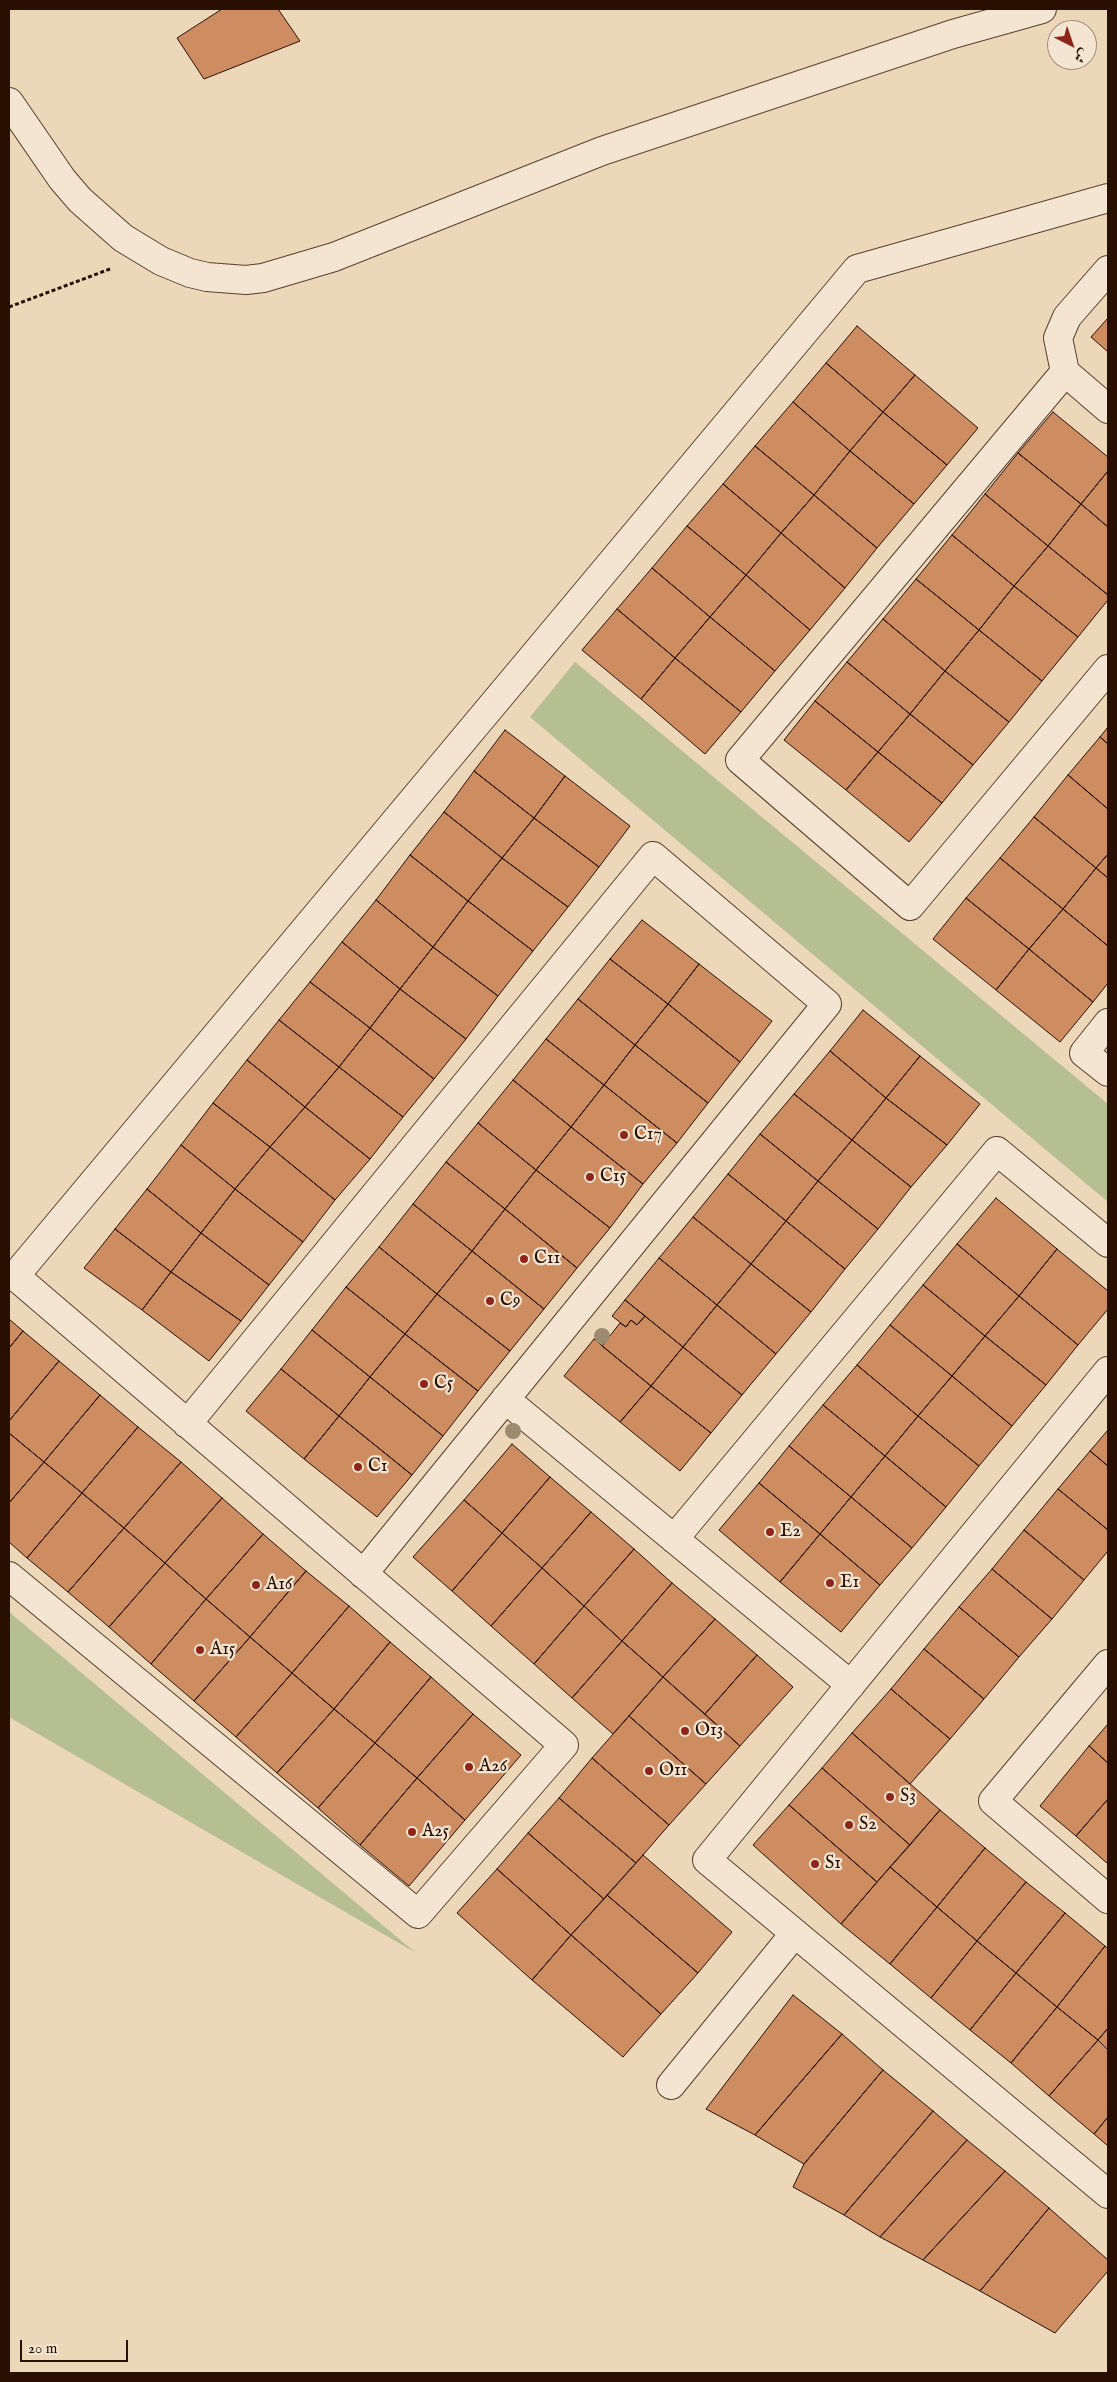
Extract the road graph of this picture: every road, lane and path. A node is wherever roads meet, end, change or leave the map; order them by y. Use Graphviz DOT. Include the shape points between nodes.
graph roads {
  1 [pos="1042,9"];
  2 [pos="9,102"];
  3 [pos="1108,198"];
  4 [pos="148,254"];
  5 [pos="1108,270"];
  6 [pos="9,307"];
  7 [pos="1065,372"];
  8 [pos="1108,409"];
  9 [pos="1108,669"];
  10 [pos="1108,1023"];
  11 [pos="1108,1072"];
  12 [pos="1108,1243"];
  13 [pos="1108,1371"];
  14 [pos="505,1399"];
  15 [pos="187,1424"];
  16 [pos="674,1539"];
  17 [pos="363,1574"];
  18 [pos="9,1576"];
  19 [pos="1108,1664"];
  20 [pos="851,1685"];
  21 [pos="1108,1900"];
  22 [pos="795,1933"];
  23 [pos="671,2085"];
  24 [pos="1108,2194"];
  1 -- 4 [label="street" via="953,34 602,151 295,270 263,278 226,280 190,273"];
  2 -- 4 [label="street" via="80,200 123,238"];
  3 -- 15 [label="street" via="857,268 15,1276"];
  4 -- 6 [label="path"];
  5 -- 7 [label="street" via="1061,326 1058,344"];
  7 -- 8 [label="street"];
  7 -- 9 [label="street" via="740,760 910,906"];
  10 -- 11 [label="street" via="1084,1052"];
  12 -- 16 [label="street" via="997,1151"];
  13 -- 20 [label="street"];
  14 -- 15 [label="street" via="827,1004 653,856"];
  14 -- 16 [label="street"];
  14 -- 17 [label="street"];
  15 -- 17 [label="street"];
  16 -- 20 [label="street"];
  17 -- 18 [label="street" via="564,1745 418,1914"];
  19 -- 21 [label="street" via="993,1802"];
  20 -- 22 [label="street" via="707,1860"];
  22 -- 23 [label="street"];
  22 -- 24 [label="street"];
}
